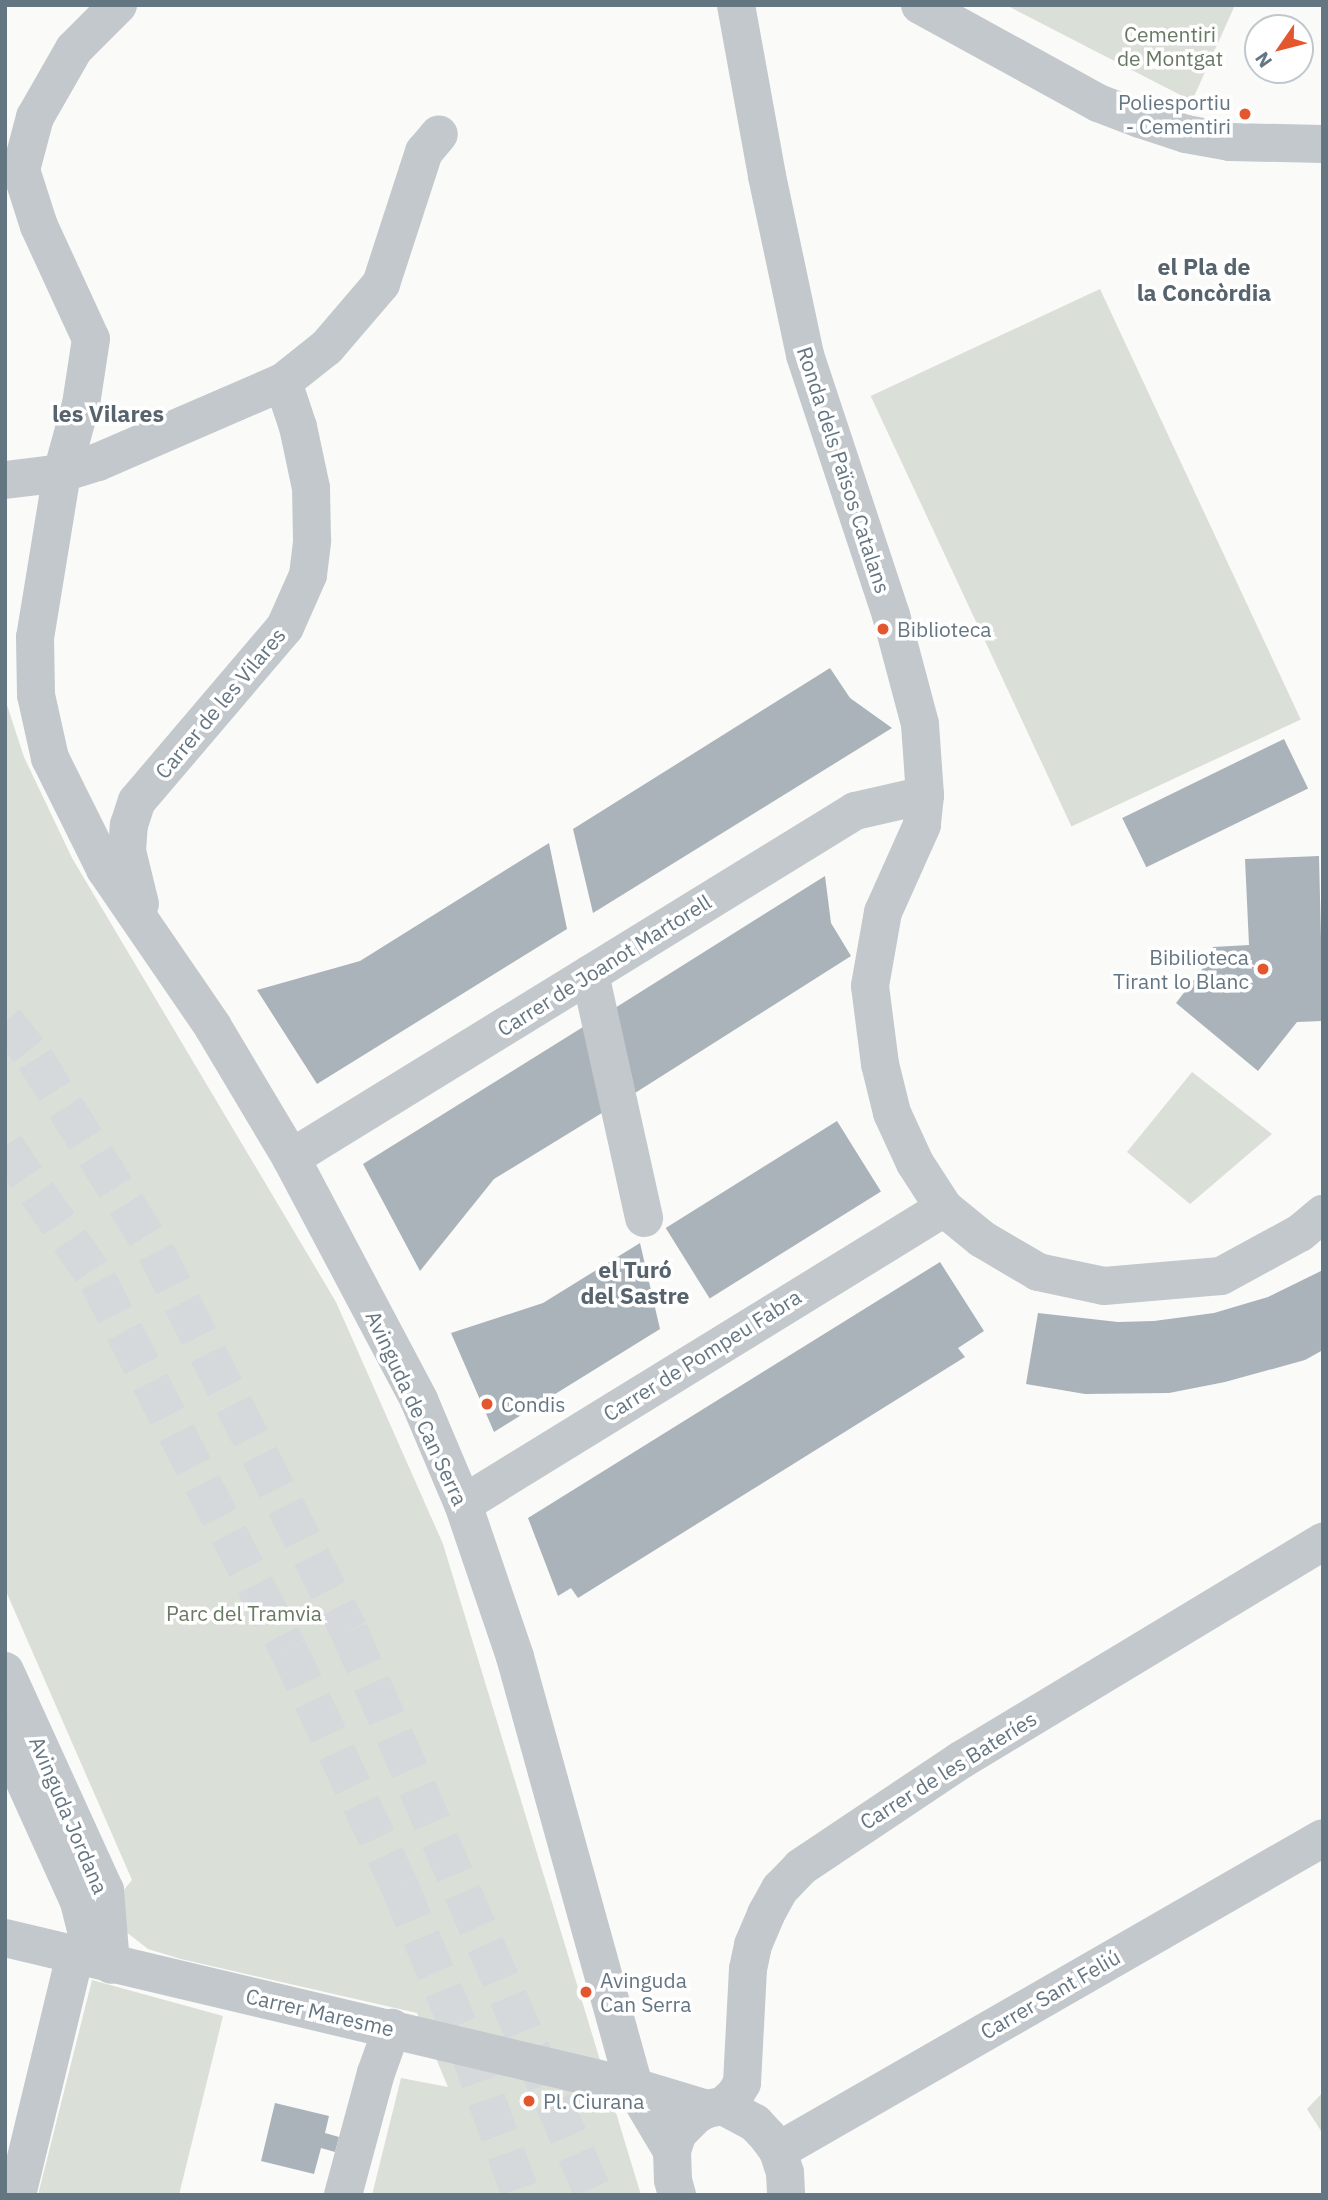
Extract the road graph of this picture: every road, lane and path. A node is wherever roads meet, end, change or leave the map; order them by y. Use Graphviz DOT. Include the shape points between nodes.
graph roads {
  1 [pos="77,5"];
  2 [pos="118,5"];
  3 [pos="736,5"];
  4 [pos="920,5"];
  5 [pos="74,49"];
  6 [pos="439,134"];
  7 [pos="1323,144"];
  8 [pos="283,382"];
  9 [pos="62,473"];
  10 [pos="5,480"];
  11 [pos="65,789"];
  12 [pos="925,795"];
  13 [pos="137,801"];
  14 [pos="153,937"];
  15 [pos="590,974"];
  16 [pos="291,1157"];
  17 [pos="944,1209"];
  18 [pos="1323,1214"];
  19 [pos="644,1217"];
  20 [pos="463,1504"];
  21 [pos="1323,1542"];
  22 [pos="5,1671"];
  23 [pos="9,1755"];
  24 [pos="1323,1838"];
  25 [pos="5,1938"];
  26 [pos="75,1956"];
  27 [pos="111,1965"];
  28 [pos="392,2028"];
  29 [pos="634,2087"];
  30 [pos="715,2107"];
  31 [pos="672,2151"];
  32 [pos="778,2151"];
  33 [pos="17,2195"];
  34 [pos="343,2195"];
  35 [pos="677,2195"];
  36 [pos="786,2195"];
  1 -- 5 [label="street"];
  2 -- 5 [label="street"];
  3 -- 12 [label="street, Ronda dels Països Catalans" via="805,355 897,634 920,724"];
  4 -- 7 [label="street" via="1098,103 1140,119 1230,142"];
  5 -- 9 [label="street, Avinguda de Can Serra" via="36,117 22,170 39,226 90,338 81,404"];
  6 -- 8 [label="street" via="424,152 381,284 327,346"];
  8 -- 9 [label="street" via="98,462"];
  8 -- 13 [label="street, Carrer de les Vilares" via="311,488 312,540 302,593 271,645"];
  9 -- 10 [label="street"];
  9 -- 11 [label="street, Avinguda de Can Serra" via="34,663 42,727"];
  11 -- 13 [label="street" via="99,810"];
  11 -- 14 [label="street, Avinguda de Can Serra" via="105,869"];
  12 -- 15 [label="street, Carrer de Joanot Martorell" via="855,811"];
  12 -- 17 [label="street, Ronda dels Països Catalans" via="922,825 883,912 870,986 892,1113 915,1163"];
  13 -- 14 [label="street, Carrer de les Vilares" via="127,851"];
  14 -- 16 [label="street, Avinguda de Can Serra"];
  15 -- 16 [label="street, Carrer de Joanot Martorell"];
  15 -- 19 [label="street"];
  16 -- 20 [label="street, Avinguda de Can Serra" via="400,1358"];
  17 -- 18 [label="street, Ronda dels Països Catalans" via="982,1239 1038,1272 1104,1286 1221,1276 1300,1233"];
  17 -- 20 [label="street, Carrer de Pompeu Fabra"];
  20 -- 29 [label="street, Avinguda de Can Serra" via="534,1722"];
  21 -- 30 [label="street, Carrer de les Bateríes" via="961,1760 802,1867 780,1889 753,1945 742,2082 735,2095"];
  22 -- 27 [label="street, Avinguda Jordana" via="105,1890"];
  23 -- 27 [label="street, Avinguda Jordana" via="79,1902 88,1935"];
  24 -- 32 [label="street, Carrer Sant Feliú"];
  25 -- 26 [label="street, Carrer Maresme"];
  26 -- 27 [label="street, Carrer Maresme"];
  26 -- 33 [label="street"];
  27 -- 28 [label="street, Carrer Maresme"];
  28 -- 29 [label="street, Carrer Maresme"];
  28 -- 34 [label="street"];
  29 -- 30 [label="street, Carrer Maresme"];
  29 -- 31 [label="street"];
  30 -- 31 [label="street, Carrer de les Bateríes" via="686,2123"];
  30 -- 32 [label="street, Carrer Maresme" via="755,2123"];
  31 -- 35 [label="street"];
  32 -- 36 [label="street"];
}
